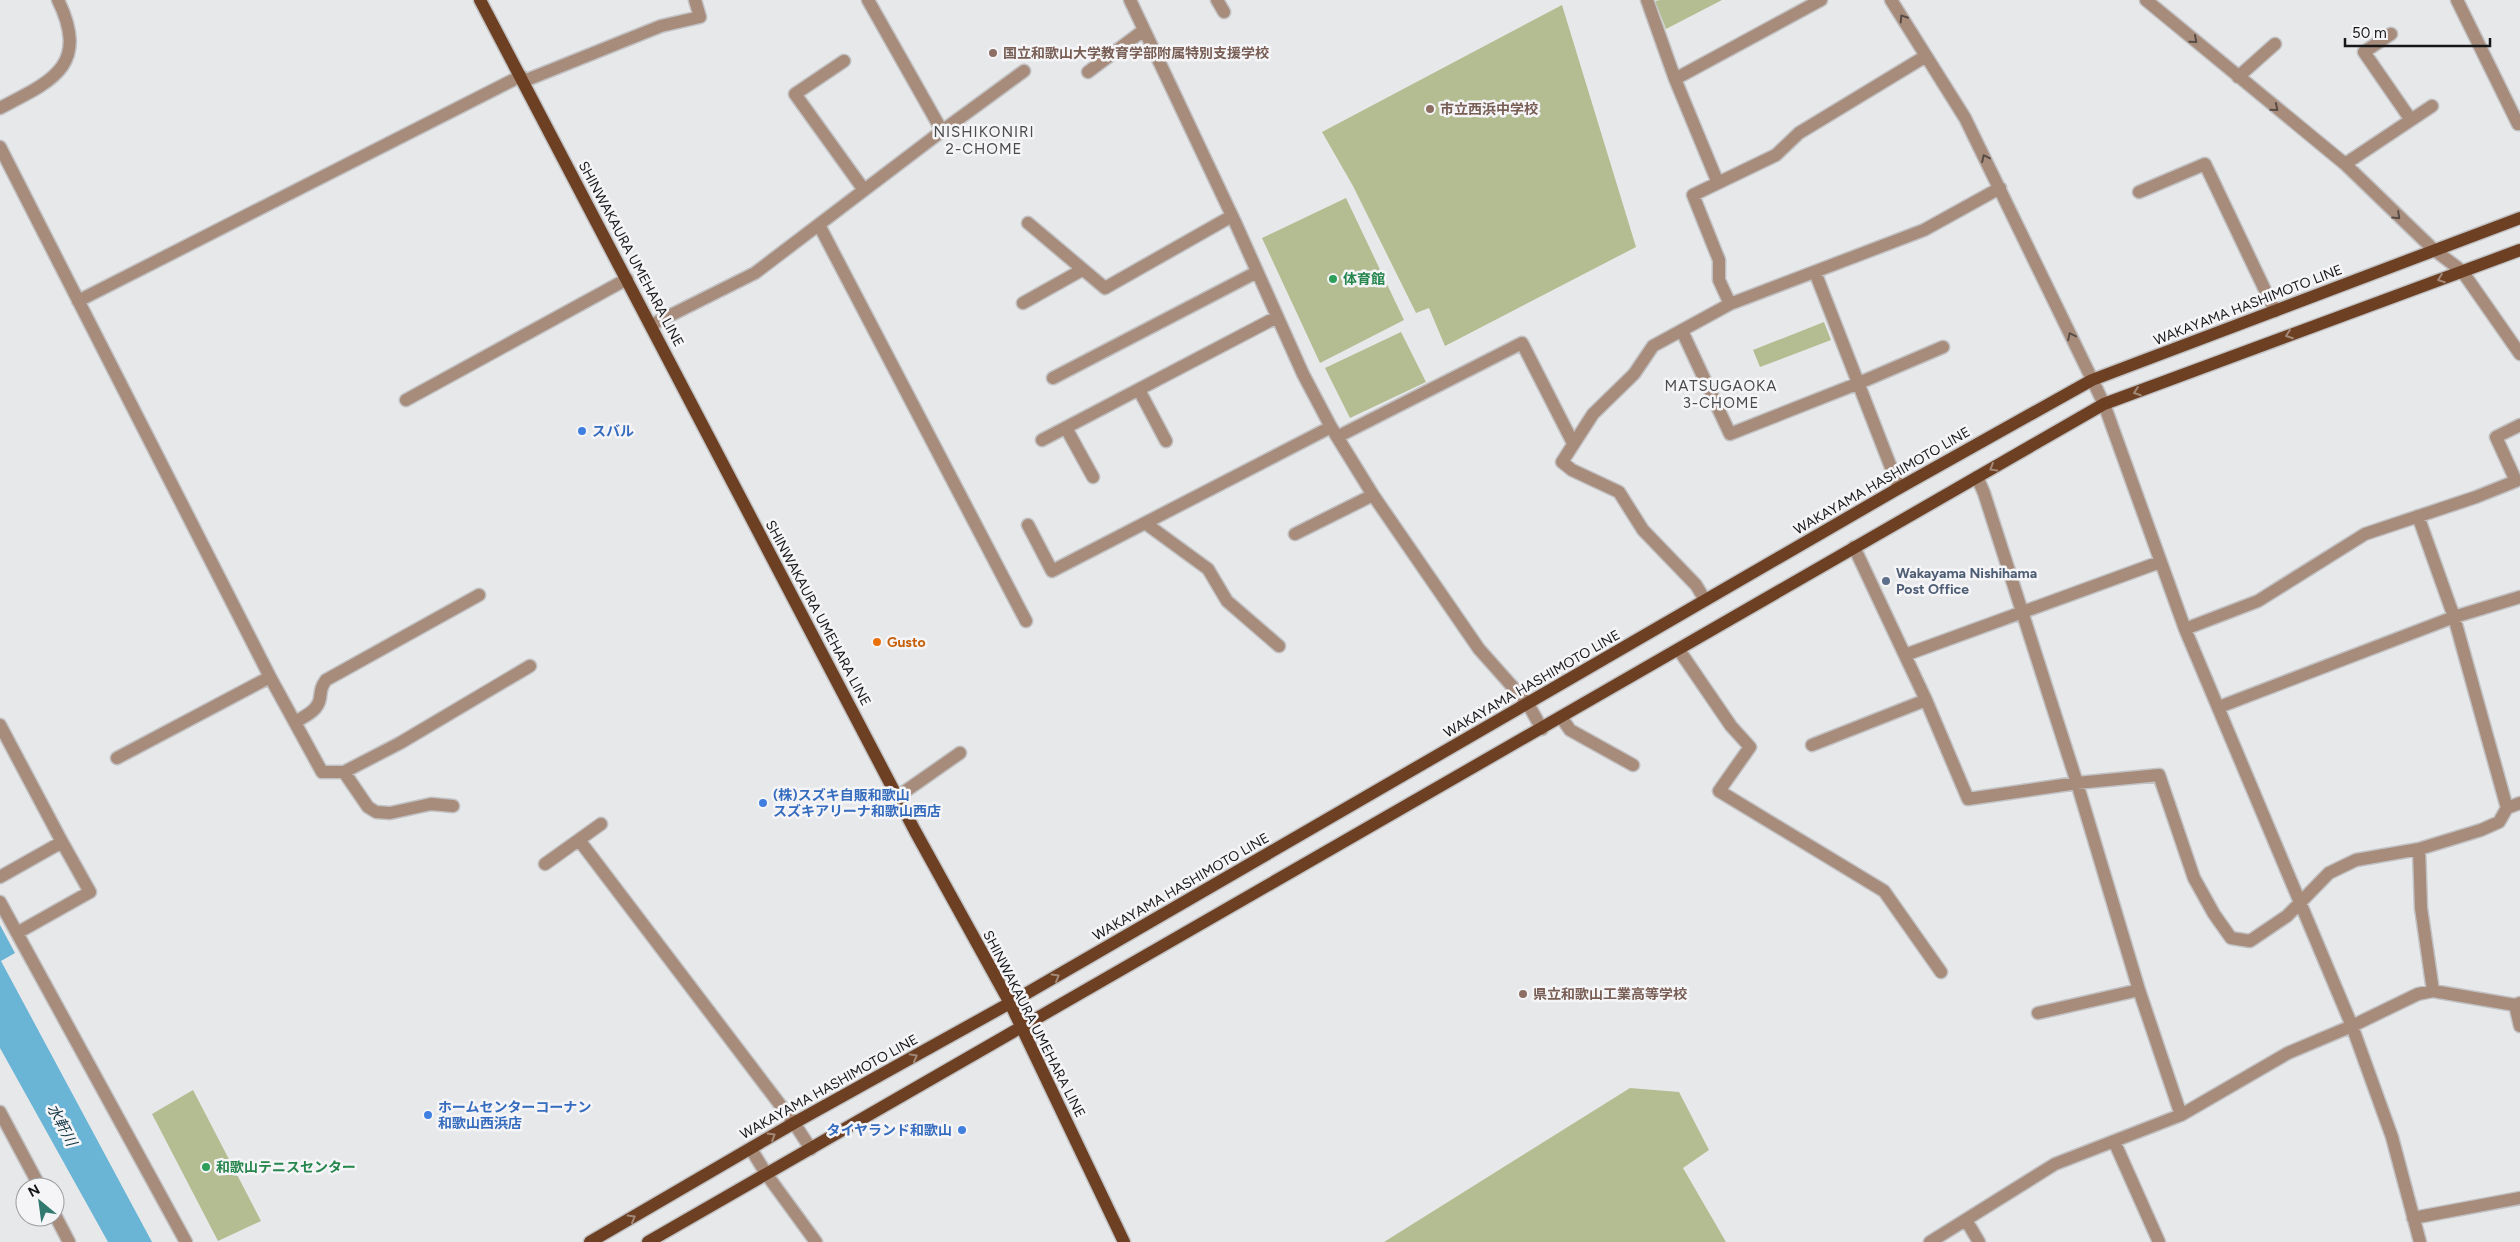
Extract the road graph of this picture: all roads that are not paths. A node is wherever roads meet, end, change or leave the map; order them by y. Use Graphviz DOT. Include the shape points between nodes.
graph roads {
  1 [pos="58,0"];
  2 [pos="480,0"];
  3 [pos="695,0"];
  4 [pos="868,0"];
  5 [pos="1130,0"];
  6 [pos="1217,0"];
  7 [pos="1647,0"];
  8 [pos="1821,0"];
  9 [pos="1891,0"];
  10 [pos="2146,0"];
  11 [pos="2457,0"];
  12 [pos="2155,4"];
  13 [pos="1224,12"];
  14 [pos="1144,30"];
  15 [pos="2391,34"];
  16 [pos="2275,44"];
  17 [pos="1926,56"];
  18 [pos="844,61"];
  19 [pos="1024,71"];
  20 [pos="1088,72"];
  21 [pos="522,78"];
  22 [pos="2238,78"];
  23 [pos="1675,79"];
  24 [pos="2432,106"];
  25 [pos="0,108"];
  26 [pos="2411,120"];
  27 [pos="2520,124"];
  28 [pos="942,131"];
  29 [pos="0,147"];
  30 [pos="2344,164"];
  31 [pos="1718,183"];
  32 [pos="2000,188"];
  33 [pos="864,190"];
  34 [pos="2139,192"];
  35 [pos="1238,218"];
  36 [pos="2520,218"];
  37 [pos="1028,223"];
  38 [pos="819,225"];
  39 [pos="2433,249"];
  40 [pos="2520,250"];
  41 [pos="1082,270"];
  42 [pos="2462,271"];
  43 [pos="1257,272"];
  44 [pos="1815,272"];
  45 [pos="627,279"];
  46 [pos="78,301"];
  47 [pos="1023,303"];
  48 [pos="1730,304"];
  49 [pos="2275,311"];
  50 [pos="1277,317"];
  51 [pos="651,325"];
  52 [pos="1682,331"];
  53 [pos="1944,346"];
  54 [pos="2520,354"];
  55 [pos="1053,378"];
  56 [pos="2092,380"];
  57 [pos="1859,383"];
  58 [pos="1139,390"];
  59 [pos="406,400"];
  60 [pos="2104,404"];
  61 [pos="2520,425"];
  62 [pos="1066,428"];
  63 [pos="1334,432"];
  64 [pos="1042,440"];
  65 [pos="1166,442"];
  66 [pos="1573,443"];
  67 [pos="1093,477"];
  68 [pos="1977,477"];
  69 [pos="1899,488"];
  70 [pos="1373,495"];
  71 [pos="2418,516"];
  72 [pos="1145,524"];
  73 [pos="1028,525"];
  74 [pos="1295,534"];
  75 [pos="1854,548"];
  76 [pos="2160,562"];
  77 [pos="479,595"];
  78 [pos="2520,597"];
  79 [pos="1705,600"];
  80 [pos="2021,612"];
  81 [pos="2454,617"];
  82 [pos="1026,621"];
  83 [pos="2185,629"];
  84 [pos="1279,646"];
  85 [pos="1679,650"];
  86 [pos="1905,655"];
  87 [pos="530,666"];
  88 [pos="270,677"];
  89 [pos="1926,700"];
  90 [pos="1528,704"];
  91 [pos="2219,708"];
  92 [pos="1561,717"];
  93 [pos="295,722"];
  94 [pos="0,725"];
  95 [pos="1542,729"];
  96 [pos="1812,744"];
  97 [pos="960,753"];
  98 [pos="117,758"];
  99 [pos="1633,765"];
  100 [pos="344,772"];
  101 [pos="2077,783"];
  102 [pos="897,797"];
  103 [pos="2520,803"];
  104 [pos="453,806"];
  105 [pos="2507,808"];
  106 [pos="601,824"];
  107 [pos="579,840"];
  108 [pos="62,842"];
  109 [pos="2419,848"];
  110 [pos="545,864"];
  111 [pos="0,877"];
  112 [pos="0,902"];
  113 [pos="2298,902"];
  114 [pos="17,933"];
  115 [pos="1941,972"];
  116 [pos="2139,990"];
  117 [pos="2433,991"];
  118 [pos="1010,1003"];
  119 [pos="2517,1004"];
  120 [pos="2038,1013"];
  121 [pos="2352,1026"];
  122 [pos="2520,1026"];
  123 [pos="1022,1028"];
  124 [pos="0,1112"];
  125 [pos="2182,1115"];
  126 [pos="794,1123"];
  127 [pos="2114,1141"];
  128 [pos="751,1149"];
  129 [pos="811,1149"];
  130 [pos="766,1175"];
  131 [pos="35,1177"];
  132 [pos="2520,1198"];
  133 [pos="2413,1218"];
  134 [pos="1966,1220"];
  135 [pos="61,1227"];
  136 [pos="69,1242"];
  137 [pos="186,1242"];
  138 [pos="590,1242"];
  139 [pos="648,1242"];
  140 [pos="816,1242"];
  141 [pos="1124,1242"];
  142 [pos="1930,1242"];
  143 [pos="1979,1242"];
  144 [pos="2159,1242"];
  145 [pos="2420,1242"];
  1 -- 25 [label="street" via="64,13 70,47 65,65 47,84"];
  2 -- 21 [label="main road, SHINWAKAURA UMEHARA LINE"];
  3 -- 21 [label="street" via="700,17 661,26"];
  4 -- 28 [label="street"];
  5 -- 14 [label="street"];
  6 -- 13 [label="street"];
  7 -- 23 [label="street"];
  8 -- 23 [label="street"];
  17 -- 9 [label="street, one-way"];
  10 -- 12 [label="street"];
  11 -- 27 [label="street"];
  12 -- 22 [label="street, one-way"];
  14 -- 20 [label="street"];
  14 -- 35 [label="street"];
  15 -- 26 [label="street" via="2364,52"];
  16 -- 22 [label="street"];
  17 -- 31 [label="street" via="1799,133 1776,155"];
  32 -- 17 [label="street, one-way" via="1965,118"];
  18 -- 33 [label="street" via="795,94"];
  19 -- 28 [label="street"];
  21 -- 45 [label="main road, SHINWAKAURA UMEHARA LINE"];
  21 -- 46 [label="street"];
  22 -- 30 [label="street, one-way"];
  23 -- 31 [label="street"];
  24 -- 26 [label="street"];
  26 -- 30 [label="street"];
  28 -- 33 [label="street"];
  29 -- 46 [label="street"];
  30 -- 39 [label="street, one-way"];
  31 -- 48 [label="street" via="1693,195 1719,260 1718,280"];
  32 -- 44 [label="street" via="1924,230"];
  56 -- 32 [label="street, one-way"];
  33 -- 38 [label="street"];
  34 -- 49 [label="street" via="2205,164"];
  35 -- 41 [label="street" via="1105,288"];
  35 -- 43 [label="street"];
  36 -- 39 [label="main road, WAKAYAMA HASHIMOTO LINE"];
  37 -- 41 [label="street"];
  38 -- 51 [label="street" via="755,273"];
  38 -- 82 [label="street"];
  39 -- 42 [label="street"];
  39 -- 49 [label="main road, WAKAYAMA HASHIMOTO LINE"];
  40 -- 42 [label="main road"];
  41 -- 47 [label="street"];
  42 -- 54 [label="street"];
  42 -- 60 [label="main road, one-way"];
  43 -- 50 [label="street"];
  43 -- 55 [label="street"];
  44 -- 48 [label="street"];
  44 -- 57 [label="street"];
  45 -- 51 [label="main road, SHINWAKAURA UMEHARA LINE"];
  45 -- 59 [label="street"];
  46 -- 88 [label="street"];
  48 -- 52 [label="street"];
  49 -- 56 [label="main road, WAKAYAMA HASHIMOTO LINE"];
  50 -- 58 [label="street"];
  50 -- 63 [label="street"];
  51 -- 102 [label="main road, SHINWAKAURA UMEHARA LINE"];
  52 -- 57 [label="street" via="1730,434"];
  52 -- 66 [label="street" via="1653,346 1634,374 1592,414"];
  53 -- 57 [label="street"];
  56 -- 60 [label="street"];
  56 -- 69 [label="main road, WAKAYAMA HASHIMOTO LINE"];
  57 -- 69 [label="street"];
  58 -- 62 [label="street"];
  58 -- 65 [label="street"];
  60 -- 68 [label="main road, one-way"];
  60 -- 76 [label="street"];
  61 -- 71 [label="street" via="2496,437 2516,481 2476,498"];
  62 -- 64 [label="street"];
  62 -- 67 [label="street"];
  63 -- 66 [label="street" via="1522,343"];
  63 -- 70 [label="street"];
  63 -- 72 [label="street"];
  66 -- 79 [label="street" via="1562,462 1619,492 1643,530 1696,585"];
  68 -- 75 [label="main road"];
  68 -- 80 [label="street"];
  69 -- 79 [label="main road, WAKAYAMA HASHIMOTO LINE"];
  70 -- 74 [label="street"];
  70 -- 90 [label="street" via="1479,649"];
  71 -- 81 [label="street"];
  71 -- 83 [label="street" via="2365,534 2258,600"];
  72 -- 73 [label="street" via="1052,570"];
  72 -- 84 [label="street" via="1208,569 1227,601"];
  75 -- 85 [label="main road"];
  75 -- 86 [label="street"];
  76 -- 80 [label="street"];
  76 -- 83 [label="street"];
  77 -- 93 [label="street" via="326,680 314,710"];
  78 -- 81 [label="street"];
  79 -- 90 [label="main road, WAKAYAMA HASHIMOTO LINE"];
  80 -- 86 [label="street"];
  80 -- 101 [label="street"];
  81 -- 91 [label="street"];
  81 -- 105 [label="street"];
  83 -- 91 [label="street"];
  85 -- 92 [label="main road"];
  85 -- 115 [label="street" via="1731,726 1750,747 1719,790 1884,891"];
  86 -- 89 [label="street"];
  87 -- 100 [label="street" via="400,743"];
  88 -- 93 [label="street"];
  88 -- 98 [label="street"];
  89 -- 96 [label="street"];
  89 -- 101 [label="street" via="1968,799"];
  90 -- 95 [label="street"];
  118 -- 90 [label="main road, WAKAYAMA HASHIMOTO LINE, one-way"];
  91 -- 113 [label="street"];
  92 -- 95 [label="main road"];
  92 -- 99 [label="street" via="1570,730"];
  93 -- 100 [label="street" via="322,772"];
  94 -- 108 [label="street"];
  95 -- 123 [label="main road"];
  97 -- 102 [label="street"];
  100 -- 104 [label="street" via="368,807 376,812 390,813 431,804"];
  101 -- 113 [label="street" via="2159,774 2194,878 2231,938 2250,941 2287,916"];
  101 -- 116 [label="street"];
  102 -- 118 [label="main road, SHINWAKAURA UMEHARA LINE"];
  103 -- 105 [label="street"];
  105 -- 109 [label="street" via="2499,822"];
  106 -- 107 [label="street"];
  107 -- 110 [label="street"];
  107 -- 126 [label="street"];
  108 -- 111 [label="street"];
  108 -- 114 [label="street" via="90,892"];
  109 -- 113 [label="street" via="2356,860 2330,873"];
  109 -- 117 [label="street" via="2421,908"];
  112 -- 114 [label="street"];
  113 -- 121 [label="street"];
  114 -- 137 [label="street"];
  116 -- 120 [label="street"];
  116 -- 125 [label="street"];
  117 -- 119 [label="street"];
  117 -- 121 [label="street" via="2418,994"];
  118 -- 123 [label="main road, SHINWAKAURA UMEHARA LINE"];
  126 -- 118 [label="main road, WAKAYAMA HASHIMOTO LINE, one-way"];
  119 -- 122 [label="street"];
  121 -- 125 [label="street" via="2288,1052"];
  121 -- 133 [label="street" via="2392,1137"];
  123 -- 129 [label="main road"];
  123 -- 141 [label="main road, SHINWAKAURA UMEHARA LINE"];
  124 -- 131 [label="street"];
  125 -- 127 [label="street"];
  128 -- 126 [label="main road, WAKAYAMA HASHIMOTO LINE, one-way"];
  126 -- 129 [label="street"];
  127 -- 134 [label="street" via="2056,1164"];
  127 -- 144 [label="street"];
  128 -- 130 [label="street"];
  138 -- 128 [label="main road, WAKAYAMA HASHIMOTO LINE, one-way"];
  129 -- 130 [label="main road"];
  130 -- 139 [label="main road"];
  130 -- 140 [label="street"];
  132 -- 133 [label="street"];
  133 -- 145 [label="street"];
  134 -- 142 [label="street"];
  134 -- 143 [label="street"];
  135 -- 136 [label="street"];
}
